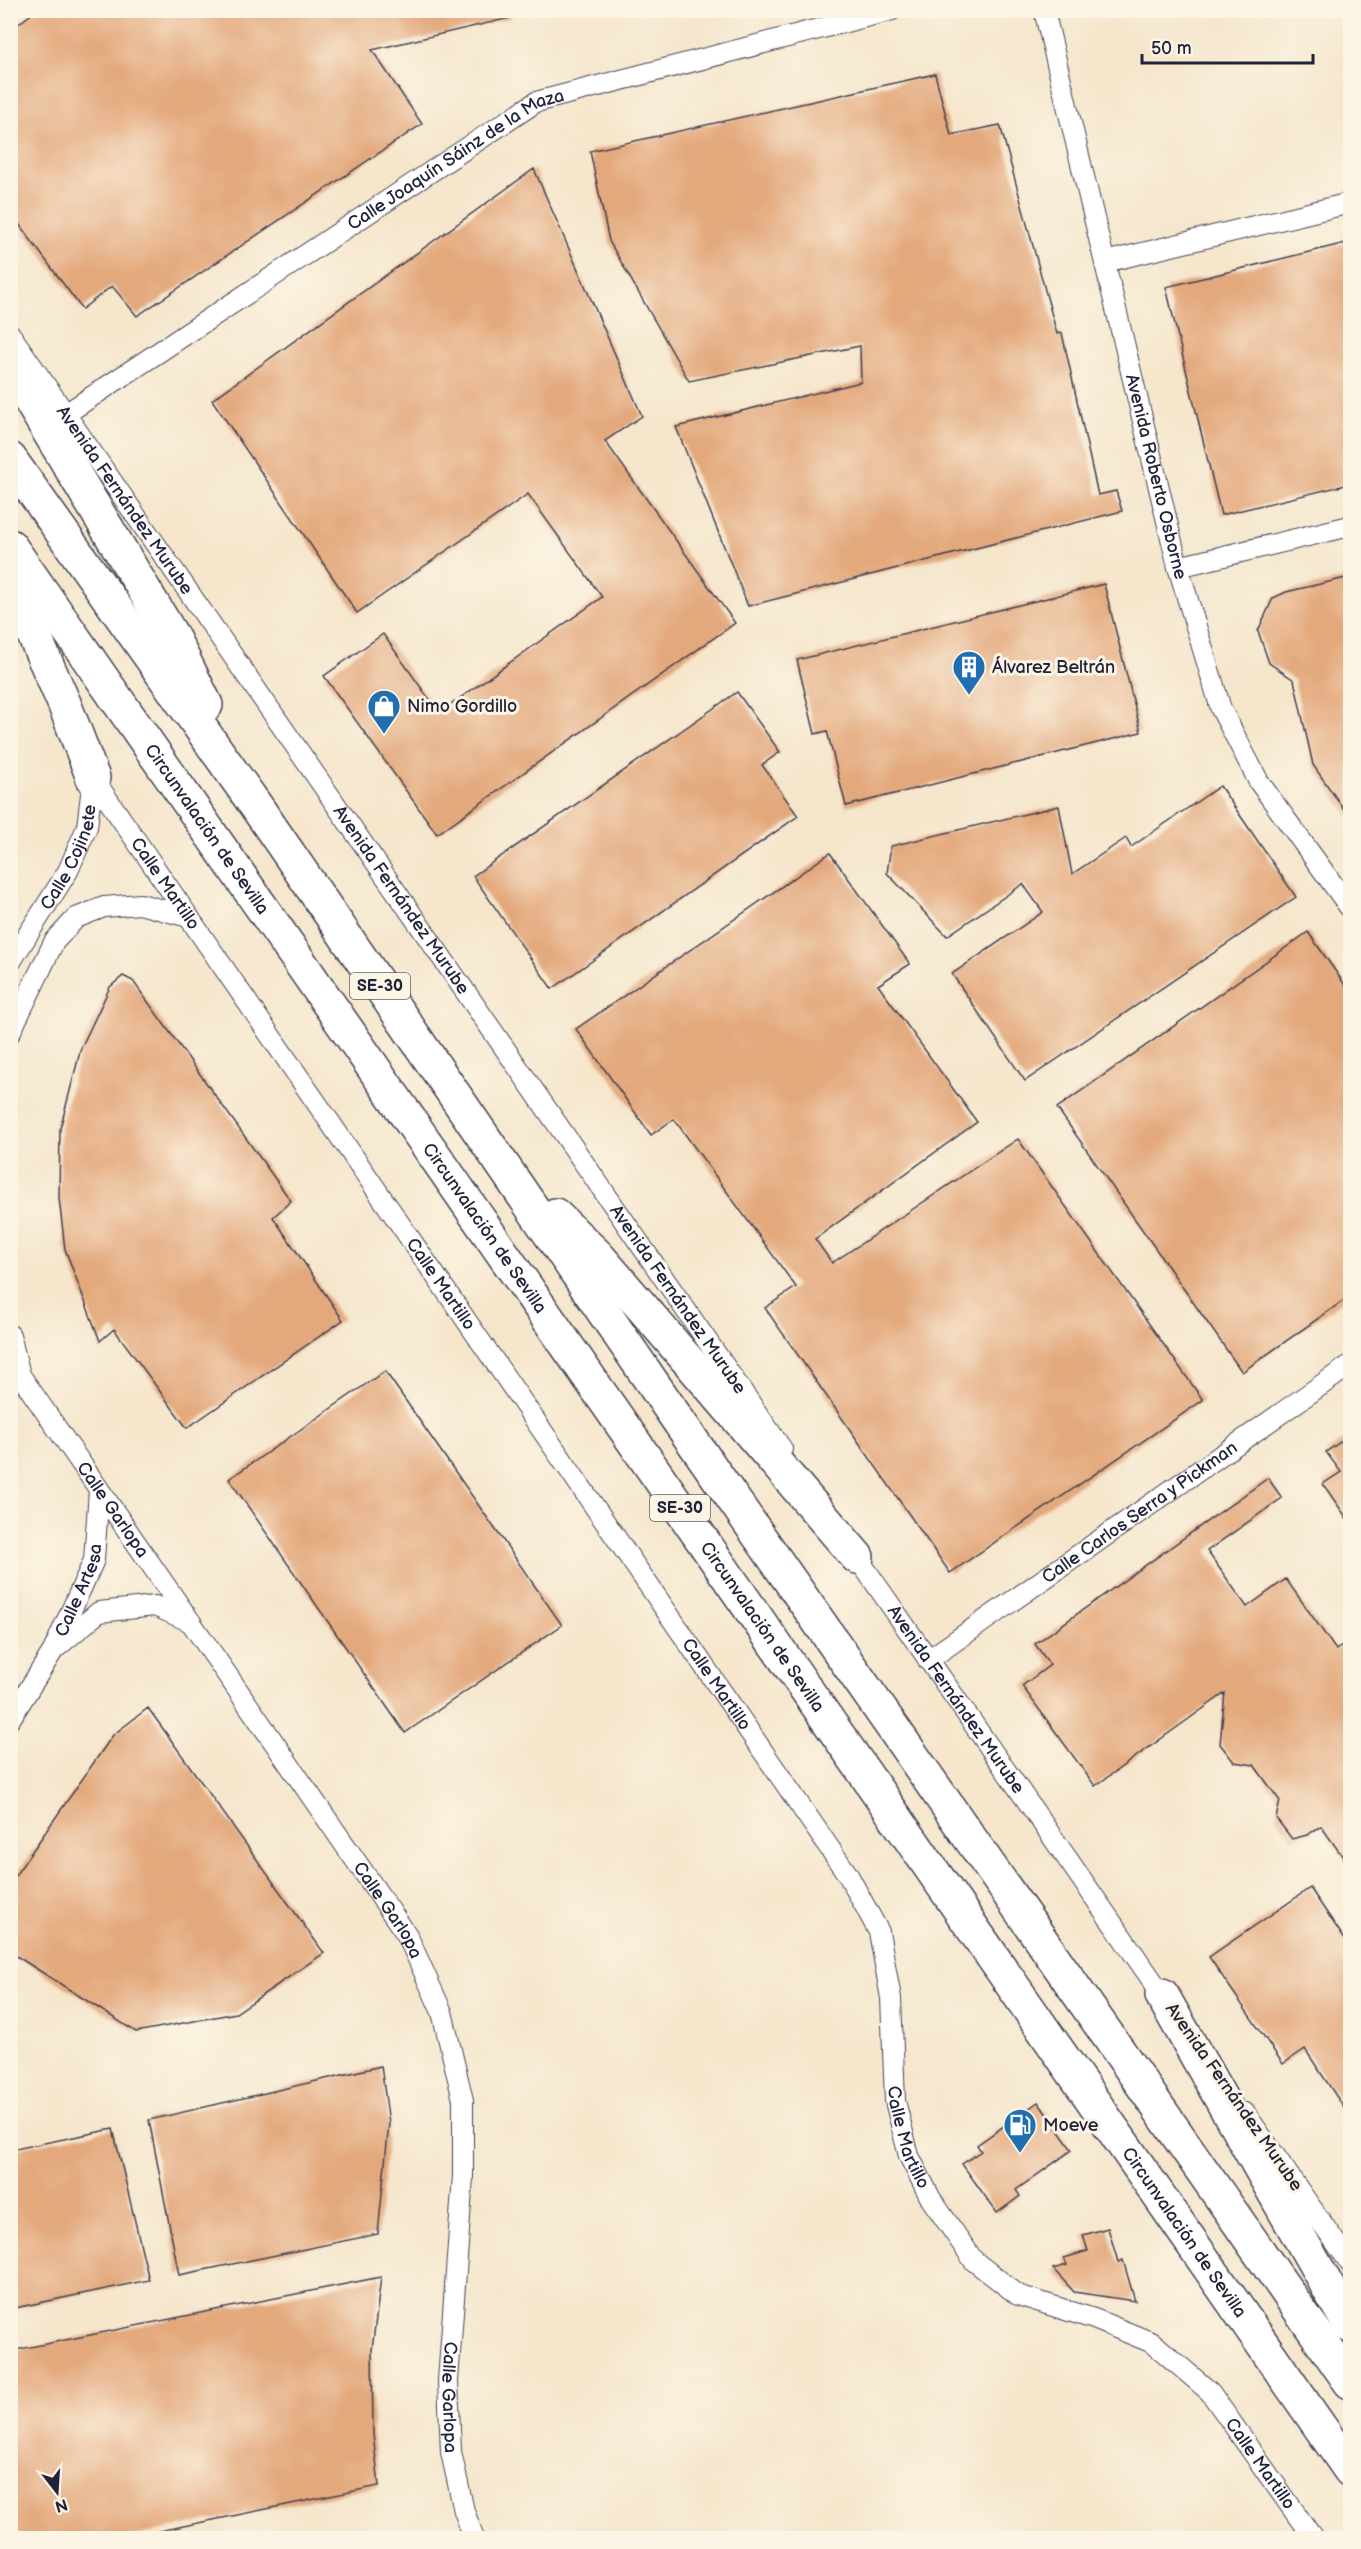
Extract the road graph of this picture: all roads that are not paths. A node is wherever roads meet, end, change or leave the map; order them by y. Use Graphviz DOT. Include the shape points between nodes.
graph roads {
  1 [pos="892,10"];
  2 [pos="1044,10"];
  3 [pos="1350,203"];
  4 [pos="1105,262"];
  5 [pos="10,334"];
  6 [pos="10,367"];
  7 [pos="67,413"];
  8 [pos="10,459"];
  9 [pos="1350,526"];
  10 [pos="10,546"];
  11 [pos="1178,567"];
  12 [pos="10,581"];
  13 [pos="93,778"];
  14 [pos="256,806"];
  15 [pos="1350,908"];
  16 [pos="189,917"];
  17 [pos="10,963"];
  18 [pos="10,1033"];
  19 [pos="504,1165"];
  20 [pos="10,1335"];
  21 [pos="1350,1365"];
  22 [pos="15,1371"];
  23 [pos="99,1490"];
  24 [pos="857,1557"];
  25 [pos="191,1623"];
  26 [pos="53,1651"];
  27 [pos="928,1660"];
  28 [pos="10,1719"];
  29 [pos="1162,1995"];
  30 [pos="1350,2264"];
  31 [pos="1350,2326"];
  32 [pos="1350,2382"];
  33 [pos="1350,2470"];
  34 [pos="474,2538"];
  35 [pos="1313,2538"];
  1 -- 7 [label="street, Calle Joaquín Sáinz de la Maza" via="536,102"];
  2 -- 4 [label="street, Avenida Roberto Osborne"];
  3 -- 4 [label="street"];
  4 -- 11 [label="street, Avenida Roberto Osborne"];
  5 -- 7 [label="street, Avenida Fernández Murube"];
  6 -- 14 [label="highway" via="172,636"];
  7 -- 24 [label="street, Avenida Fernández Murube"];
  8 -- 14 [label="highway, SE-30"];
  9 -- 11 [label="street"];
  10 -- 33 [label="highway, Circunvalación de Sevilla / SE-30"];
  11 -- 15 [label="street, Avenida Roberto Osborne" via="1221,709 1259,782"];
  12 -- 13 [label="highway"];
  13 -- 16 [label="street, Calle Martillo"];
  13 -- 17 [label="street, Calle Cojinete" via="87,827 68,871"];
  14 -- 19 [label="highway, SE-30"];
  16 -- 18 [label="street, Calle Cojinete" via="140,904 104,908 76,918 54,942"];
  16 -- 35 [label="street, Calle Martillo" via="848,1875 879,1932 891,1998 895,2101 909,2156 932,2199 974,2261 1018,2295 1153,2343 1210,2392"];
  19 -- 24 [label="highway" via="598,1256"];
  19 -- 32 [label="highway, SE-30"];
  20 -- 22 [label="street, Calle Garlopa"];
  21 -- 27 [label="street, Calle Carlos Serra y Pickman"];
  22 -- 23 [label="street, Calle Garlopa"];
  23 -- 25 [label="street, Calle Garlopa"];
  23 -- 26 [label="street, Calle Artesa" via="94,1560"];
  24 -- 27 [label="street, Avenida Fernández Murube"];
  25 -- 26 [label="street, Calle Artesa" via="155,1606 99,1612"];
  25 -- 34 [label="street, Calle Garlopa" via="407,1935 442,2012 463,2100 463,2176 448,2381 451,2452"];
  26 -- 28 [label="street, Calle Artesa"];
  27 -- 29 [label="street, Avenida Fernández Murube"];
  29 -- 30 [label="street, Avenida Fernández Murube"];
  29 -- 31 [label="highway"];
}
